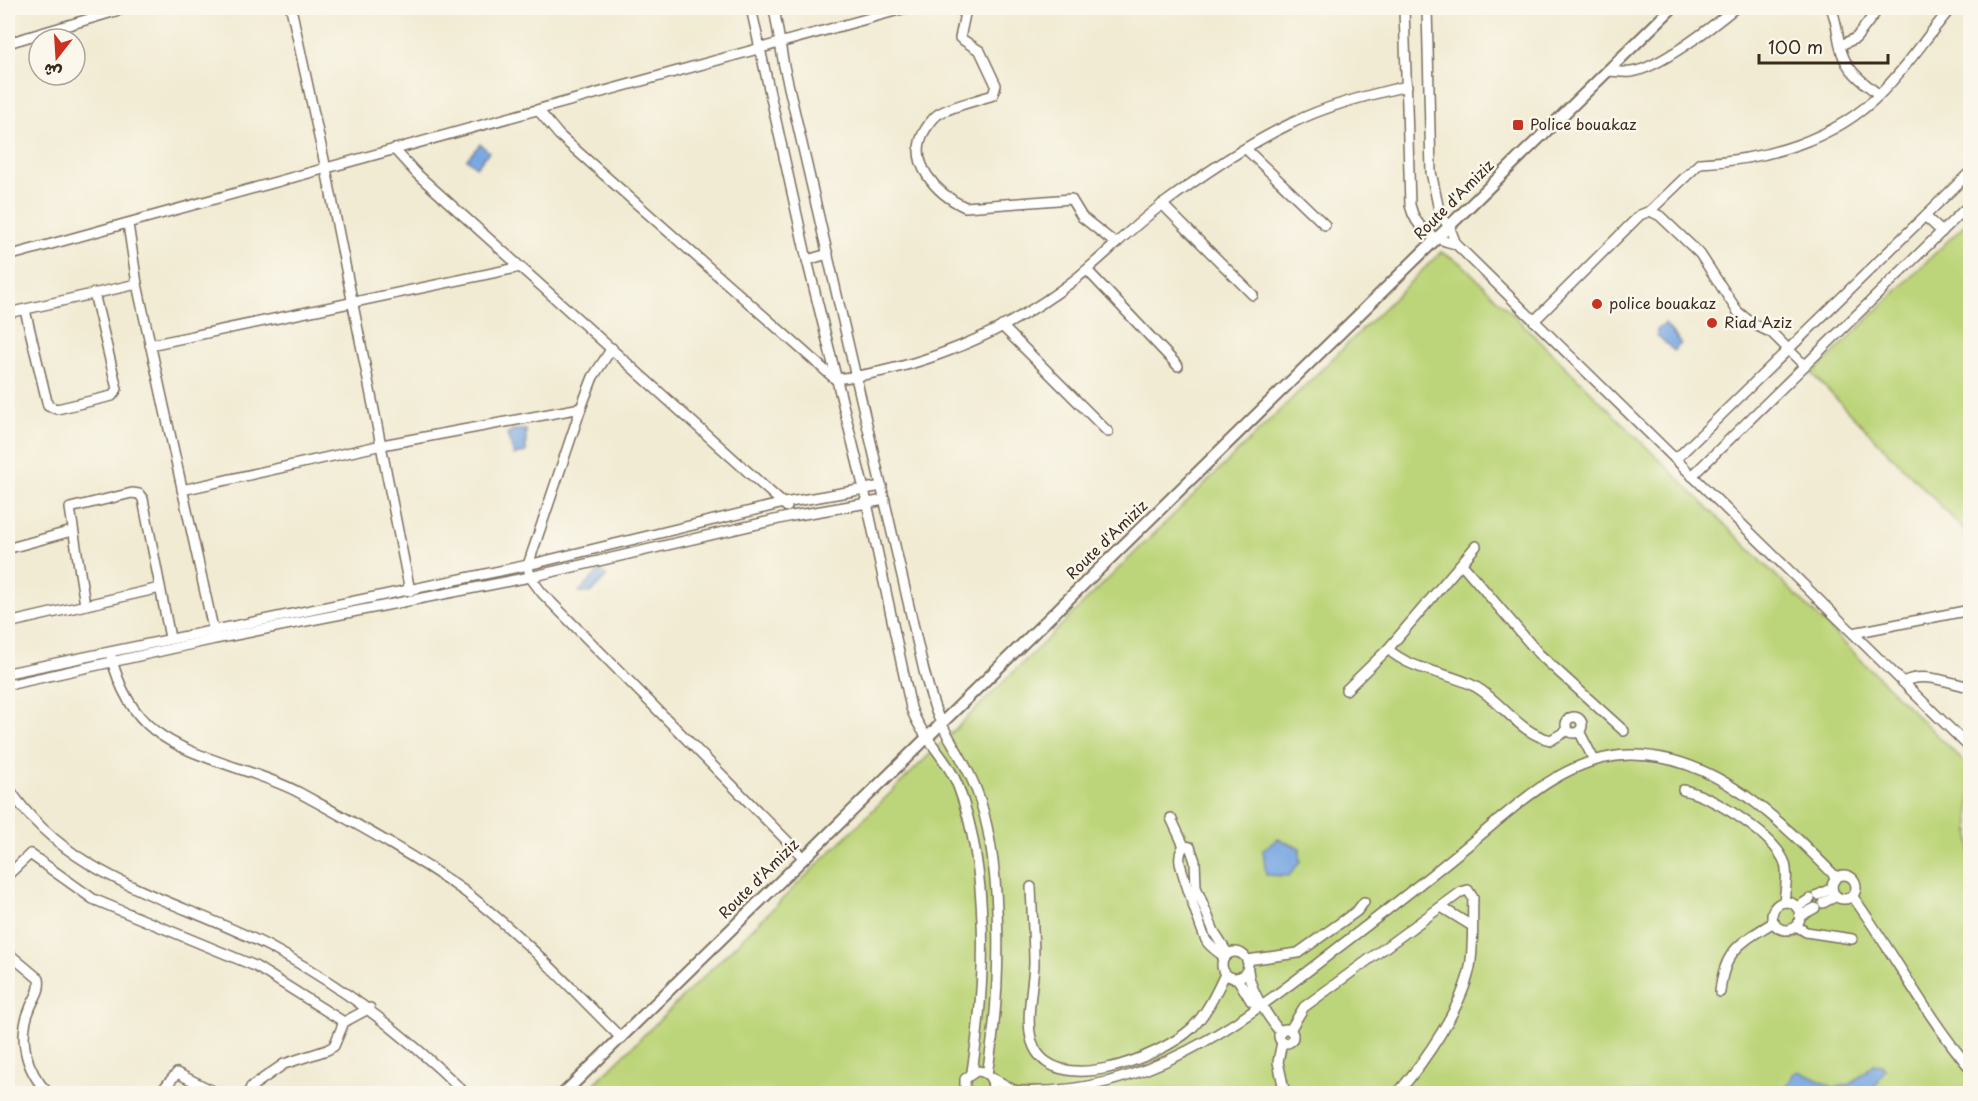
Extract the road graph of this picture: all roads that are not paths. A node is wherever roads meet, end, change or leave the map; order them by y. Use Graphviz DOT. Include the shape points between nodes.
graph roads {
  1 [pos="126,8"];
  2 [pos="291,8"];
  3 [pos="751,8"];
  4 [pos="774,8"];
  5 [pos="906,8"];
  6 [pos="974,8"];
  7 [pos="1404,8"];
  8 [pos="1427,8"];
  9 [pos="1672,8"];
  10 [pos="1735,8"];
  11 [pos="1831,8"];
  12 [pos="1879,8"];
  13 [pos="1950,8"];
  14 [pos="8,43"];
  15 [pos="780,43"];
  16 [pos="1841,45"];
  17 [pos="760,48"];
  18 [pos="1607,71"];
  19 [pos="1407,86"];
  20 [pos="1879,95"];
  21 [pos="538,110"];
  22 [pos="394,149"];
  23 [pos="1246,149"];
  24 [pos="326,169"];
  25 [pos="1971,172"];
  26 [pos="1162,204"];
  27 [pos="1971,204"];
  28 [pos="1650,211"];
  29 [pos="1925,216"];
  30 [pos="128,224"];
  31 [pos="1324,225"];
  32 [pos="1449,226"];
  33 [pos="1942,232"];
  34 [pos="1436,240"];
  35 [pos="1115,243"];
  36 [pos="1456,244"];
  37 [pos="828,254"];
  38 [pos="8,256"];
  39 [pos="807,260"];
  40 [pos="521,267"];
  41 [pos="1087,270"];
  42 [pos="136,284"];
  43 [pos="94,293"];
  44 [pos="1253,295"];
  45 [pos="351,302"];
  46 [pos="25,310"];
  47 [pos="8,313"];
  48 [pos="1534,321"];
  49 [pos="1002,326"];
  50 [pos="150,345"];
  51 [pos="612,348"];
  52 [pos="1790,350"];
  53 [pos="1804,365"];
  54 [pos="1178,366"];
  55 [pos="858,376"];
  56 [pos="835,379"];
  57 [pos="581,408"];
  58 [pos="1108,432"];
  59 [pos="382,445"];
  60 [pos="1676,459"];
  61 [pos="1692,476"];
  62 [pos="882,486"];
  63 [pos="864,489"];
  64 [pos="182,490"];
  65 [pos="885,500"];
  66 [pos="784,503"];
  67 [pos="867,504"];
  68 [pos="792,516"];
  69 [pos="72,531"];
  70 [pos="1476,546"];
  71 [pos="10,548"];
  72 [pos="1462,564"];
  73 [pos="528,565"];
  74 [pos="530,578"];
  75 [pos="160,588"];
  76 [pos="409,588"];
  77 [pos="412,600"];
  78 [pos="85,605"];
  79 [pos="1971,610"];
  80 [pos="8,623"];
  81 [pos="1853,633"];
  82 [pos="214,634"];
  83 [pos="170,638"];
  84 [pos="1388,649"];
  85 [pos="110,651"];
  86 [pos="112,661"];
  87 [pos="8,673"];
  88 [pos="1903,682"];
  89 [pos="8,685"];
  90 [pos="1971,687"];
  91 [pos="1346,690"];
  92 [pos="1591,704"];
  93 [pos="1579,719"];
  94 [pos="941,722"];
  95 [pos="1568,730"];
  96 [pos="1579,730"];
  97 [pos="1624,731"];
  98 [pos="927,735"];
  99 [pos="1971,748"];
  100 [pos="1594,760"];
  101 [pos="8,787"];
  102 [pos="1683,790"];
  103 [pos="1171,818"];
  104 [pos="1185,846"];
  105 [pos="803,857"];
  106 [pos="8,875"];
  107 [pos="1836,878"];
  108 [pos="1031,887"];
  109 [pos="1834,892"];
  110 [pos="1853,897"];
  111 [pos="1364,902"];
  112 [pos="1784,903"];
  113 [pos="1441,907"];
  114 [pos="1797,916"];
  115 [pos="1774,922"];
  116 [pos="1472,926"];
  117 [pos="1852,939"];
  118 [pos="8,953"];
  119 [pos="1227,956"];
  120 [pos="1247,965"];
  121 [pos="1226,974"];
  122 [pos="1237,978"];
  123 [pos="1720,992"];
  124 [pos="1261,1006"];
  125 [pos="370,1008"];
  126 [pos="344,1022"];
  127 [pos="1284,1035"];
  128 [pos="621,1037"];
  129 [pos="1971,1068"];
  130 [pos="972,1072"];
  131 [pos="989,1076"];
  132 [pos="1015,1091"];
  133 [pos="49,1094"];
  134 [pos="159,1094"];
  135 [pos="219,1094"];
  136 [pos="248,1094"];
  137 [pos="466,1094"];
  138 [pos="563,1094"];
  139 [pos="965,1094"];
  140 [pos="991,1094"];
  141 [pos="999,1094"];
  142 [pos="1285,1094"];
  143 [pos="1397,1094"];
  1 -- 14 [label="street"];
  2 -- 24 [label="street"];
  3 -- 17 [label="street"];
  4 -- 15 [label="street"];
  5 -- 15 [label="street"];
  6 -- 35 [label="street" via="966,9 960,38 980,51 996,85 993,95 939,114 930,122 919,151 928,177 951,201 965,207 1071,199 1082,217"];
  7 -- 19 [label="street"];
  8 -- 32 [label="street" via="1431,172 1435,201"];
  9 -- 18 [label="main road, Route d'Amiziz"];
  10 -- 18 [label="street" via="1651,66 1631,72"];
  11 -- 16 [label="street"];
  12 -- 16 [label="street" via="1856,38"];
  13 -- 20 [label="street"];
  15 -- 17 [label="street"];
  15 -- 37 [label="street"];
  16 -- 20 [label="street" via="1853,72"];
  17 -- 21 [label="street"];
  17 -- 39 [label="street"];
  18 -- 32 [label="main road, Route d'Amiziz"];
  19 -- 23 [label="street" via="1291,123"];
  19 -- 34 [label="street" via="1410,205 1413,218"];
  20 -- 28 [label="street" via="1847,120 1806,142 1734,161 1700,163"];
  21 -- 22 [label="street"];
  21 -- 56 [label="street" via="559,135"];
  22 -- 24 [label="street"];
  22 -- 40 [label="street"];
  23 -- 26 [label="street"];
  23 -- 31 [label="street"];
  24 -- 30 [label="street"];
  24 -- 45 [label="street"];
  25 -- 29 [label="street"];
  26 -- 35 [label="street"];
  26 -- 44 [label="street"];
  27 -- 33 [label="street"];
  28 -- 48 [label="street" via="1640,214"];
  28 -- 52 [label="street" via="1700,254 1738,312 1772,333"];
  29 -- 33 [label="street"];
  29 -- 52 [label="street"];
  30 -- 38 [label="street"];
  30 -- 42 [label="street"];
  32 -- 34 [label="main road, Route d'Amiziz"];
  32 -- 36 [label="street"];
  33 -- 53 [label="street"];
  34 -- 36 [label="street"];
  34 -- 94 [label="main road, Route d'Amiziz"];
  35 -- 41 [label="street"];
  36 -- 48 [label="street"];
  37 -- 39 [label="street"];
  37 -- 55 [label="street"];
  39 -- 56 [label="street"];
  40 -- 45 [label="street"];
  40 -- 51 [label="street"];
  41 -- 49 [label="street"];
  41 -- 54 [label="street"];
  42 -- 43 [label="street"];
  42 -- 50 [label="street"];
  43 -- 46 [label="street"];
  43 -- 46 [label="street" via="117,389 112,396 57,409 48,406"];
  45 -- 50 [label="street"];
  45 -- 59 [label="street"];
  46 -- 47 [label="street"];
  48 -- 60 [label="street"];
  49 -- 55 [label="street" via="940,353"];
  49 -- 58 [label="street"];
  50 -- 64 [label="street"];
  51 -- 57 [label="street" via="596,371"];
  51 -- 66 [label="street"];
  52 -- 53 [label="street"];
  52 -- 60 [label="street"];
  53 -- 61 [label="street"];
  55 -- 56 [label="street"];
  55 -- 62 [label="street"];
  56 -- 63 [label="street"];
  57 -- 59 [label="street"];
  57 -- 73 [label="street"];
  59 -- 64 [label="street"];
  59 -- 76 [label="street"];
  60 -- 61 [label="street"];
  61 -- 81 [label="street"];
  62 -- 63 [label="street"];
  62 -- 65 [label="street"];
  63 -- 66 [label="street"];
  63 -- 67 [label="street"];
  64 -- 82 [label="street"];
  65 -- 67 [label="street"];
  65 -- 94 [label="street" via="924,670"];
  66 -- 68 [label="street"];
  66 -- 73 [label="street"];
  67 -- 68 [label="street"];
  67 -- 98 [label="street" via="911,708"];
  68 -- 74 [label="street"];
  69 -- 71 [label="street"];
  69 -- 75 [label="street" via="69,511 73,506 139,494"];
  69 -- 78 [label="street"];
  70 -- 72 [label="street"];
  72 -- 84 [label="street"];
  72 -- 92 [label="street" via="1539,654"];
  73 -- 74 [label="street"];
  73 -- 76 [label="street"];
  74 -- 77 [label="street"];
  74 -- 105 [label="street"];
  75 -- 78 [label="street"];
  75 -- 83 [label="street"];
  76 -- 77 [label="street"];
  76 -- 82 [label="street"];
  77 -- 82 [label="street"];
  78 -- 80 [label="street"];
  79 -- 81 [label="street"];
  81 -- 88 [label="street"];
  82 -- 83 [label="street"];
  82 -- 86 [label="street"];
  83 -- 85 [label="street"];
  84 -- 91 [label="street"];
  84 -- 95 [label="street" via="1403,660 1476,687 1538,736 1551,740"];
  85 -- 86 [label="street"];
  85 -- 87 [label="street"];
  86 -- 89 [label="street"];
  86 -- 128 [label="street" via="132,706 159,734 296,791 418,860 508,928"];
  88 -- 90 [label="street" via="1923,677"];
  88 -- 99 [label="street"];
  92 -- 93 [label="street"];
  92 -- 97 [label="street"];
  93 -- 95 [label="street" via="1568,719"];
  93 -- 96 [label="street"];
  94 -- 98 [label="main road, Route d'Amiziz"];
  94 -- 131 [label="street" via="981,802 993,878 997,992"];
  95 -- 96 [label="street"];
  96 -- 100 [label="street"];
  98 -- 105 [label="main road, Route d'Amiziz"];
  98 -- 130 [label="street" via="957,784 975,857 981,961"];
  100 -- 107 [label="street" via="1631,755 1657,757 1711,775 1778,821"];
  100 -- 124 [label="street" via="1541,785"];
  101 -- 125 [label="street" via="28,816 69,853 112,878 234,929"];
  102 -- 112 [label="street" via="1700,793 1768,840 1783,858"];
  103 -- 104 [label="street"];
  104 -- 119 [label="street" via="1194,853 1196,887"];
  104 -- 119 [label="street" via="1180,865 1202,933 1207,942"];
  105 -- 128 [label="main road, Route d'Amiziz"];
  106 -- 126 [label="street" via="30,854 93,899 255,966"];
  107 -- 109 [label="street"];
  107 -- 110 [label="street" via="1853,878 1857,886"];
  108 -- 121 [label="street" via="1034,963 1030,1029 1037,1052 1054,1066 1091,1072 1161,1050 1202,1017"];
  109 -- 110 [label="street" via="1845,900"];
  109 -- 114 [label="street"];
  110 -- 129 [label="street" via="1927,1012"];
  111 -- 120 [label="street" via="1298,953"];
  112 -- 114 [label="street"];
  112 -- 115 [label="street" via="1774,909"];
  113 -- 116 [label="street"];
  113 -- 116 [label="street" via="1468,890 1473,898"];
  113 -- 127 [label="street" via="1304,1006"];
  114 -- 115 [label="street" via="1785,930"];
  114 -- 117 [label="street" via="1806,932"];
  115 -- 123 [label="street" via="1732,951 1725,962"];
  116 -- 143 [label="street" via="1467,979 1439,1037"];
  118 -- 133 [label="street" via="39,979 23,1032 30,1068"];
  119 -- 120 [label="street" via="1241,954"];
  119 -- 121 [label="street" via="1222,964"];
  120 -- 122 [label="street"];
  120 -- 124 [label="street" via="1248,981"];
  121 -- 122 [label="street"];
  122 -- 124 [label="street" via="1251,1001"];
  124 -- 127 [label="street"];
  124 -- 132 [label="street" via="1180,1056 1136,1074 1074,1090"];
  125 -- 126 [label="street"];
  125 -- 137 [label="street"];
  126 -- 136 [label="street" via="334,1046 284,1064 250,1087"];
  127 -- 142 [label="street" via="1278,1062"];
  128 -- 138 [label="main road, Route d'Amiziz"];
  130 -- 131 [label="street"];
  130 -- 139 [label="street" via="964,1079"];
  131 -- 132 [label="street"];
  131 -- 140 [label="street"];
  132 -- 141 [label="street"];
  134 -- 135 [label="street" via="177,1073"];
}
